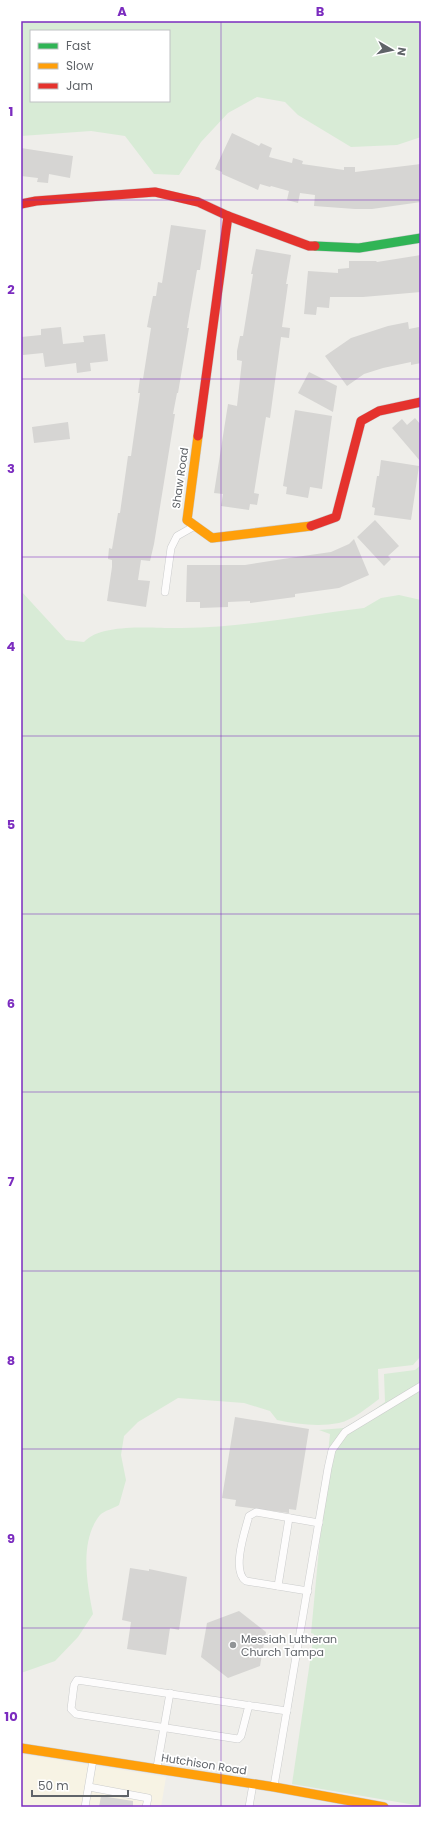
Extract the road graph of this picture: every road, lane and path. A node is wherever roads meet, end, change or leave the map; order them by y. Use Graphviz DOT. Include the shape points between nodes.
graph roads {
  1 [pos="21,204"];
  2 [pos="228,216"];
  3 [pos="421,238"];
  4 [pos="421,402"];
  5 [pos="196,526"];
  6 [pos="165,592"];
  7 [pos="421,1386"];
  8 [pos="289,1518"];
  9 [pos="319,1522"];
  10 [pos="278,1586"];
  11 [pos="308,1591"];
  12 [pos="170,1693"];
  13 [pos="249,1705"];
  14 [pos="287,1711"];
  15 [pos="164,1728"];
  16 [pos="21,1748"];
  17 [pos="93,1759"];
  18 [pos="157,1769"];
  19 [pos="253,1784"];
  20 [pos="88,1787"];
  21 [pos="274,1787"];
  22 [pos="85,1807"];
  23 [pos="146,1807"];
  24 [pos="249,1807"];
  25 [pos="384,1807"];
  1 -- 2 [label="street" via="155,192 198,202"];
  2 -- 3 [label="street" via="309,246 359,248"];
  2 -- 5 [label="street, Shaw Road" via="187,520"];
  4 -- 5 [label="street, Shaw Road" via="380,411 360,420 336,517 315,526 212,538"];
  5 -- 6 [label="lane" via="176,536 171,548"];
  7 -- 9 [label="lane" via="345,1432 332,1450"];
  8 -- 9 [label="lane"];
  8 -- 10 [label="lane"];
  8 -- 10 [label="lane" via="252,1513 249,1516 239,1563 239,1573 246,1581"];
  9 -- 11 [label="lane"];
  10 -- 11 [label="lane"];
  11 -- 14 [label="lane"];
  12 -- 13 [label="lane"];
  12 -- 15 [label="lane"];
  12 -- 15 [label="lane" via="77,1680 74,1685 71,1709 76,1714"];
  13 -- 14 [label="lane"];
  13 -- 15 [label="lane" via="238,1739"];
  14 -- 21 [label="lane"];
  15 -- 18 [label="lane"];
  16 -- 17 [label="street, Hutchison Road"];
  17 -- 18 [label="street, Hutchison Road"];
  17 -- 20 [label="lane"];
  18 -- 19 [label="street, Hutchison Road"];
  19 -- 21 [label="street, Hutchison Road"];
  19 -- 24 [label="lane"];
  20 -- 22 [label="lane"];
  20 -- 23 [label="lane" via="148,1798"];
  21 -- 25 [label="street, Hutchison Road"];
}
